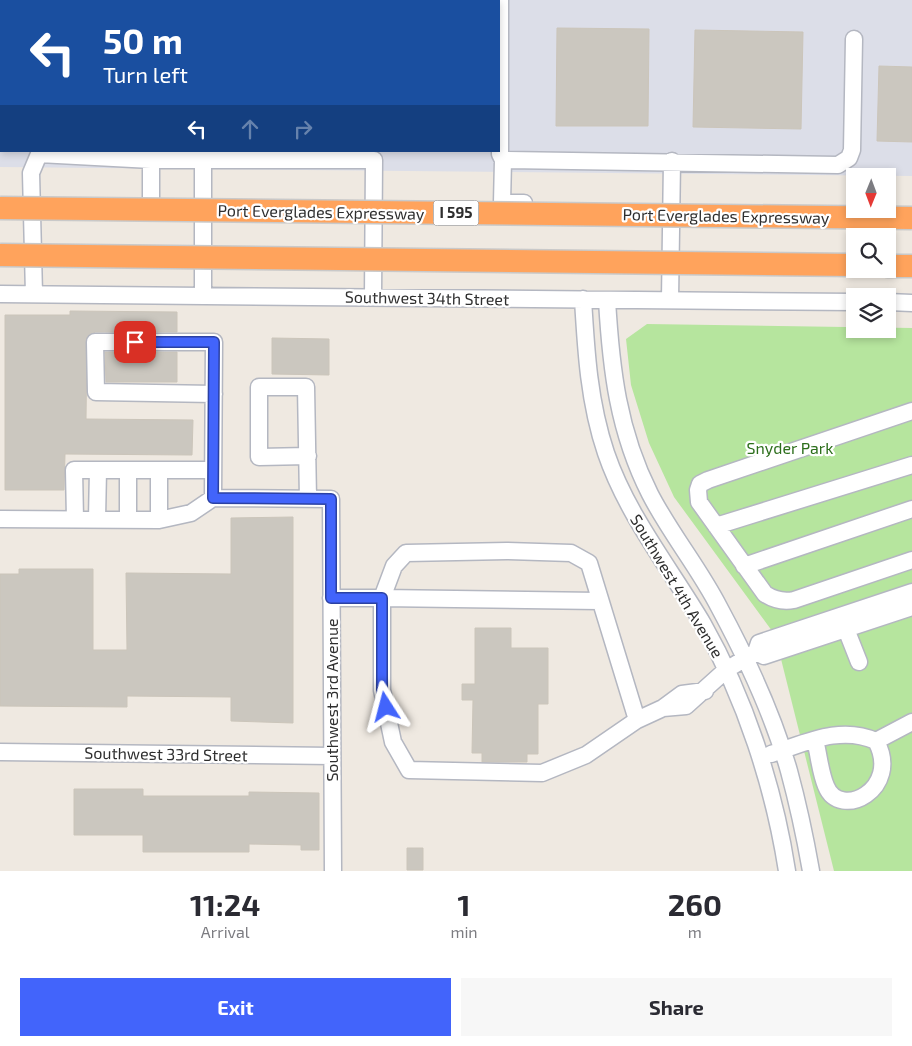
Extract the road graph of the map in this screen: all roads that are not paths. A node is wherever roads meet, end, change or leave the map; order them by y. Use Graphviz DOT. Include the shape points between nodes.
graph roads {
  1 [pos="500,0"];
  2 [pos="854,39"];
  3 [pos="40,153"];
  4 [pos="169,155"];
  5 [pos="203,155"];
  6 [pos="328,156"];
  7 [pos="374,156"];
  8 [pos="151,160"];
  9 [pos="503,160"];
  10 [pos="672,161"];
  11 [pos="151,200"];
  12 [pos="671,205"];
  13 [pos="0,208"];
  14 [pos="912,218"];
  15 [pos="0,255"];
  16 [pos="846,265"];
  17 [pos="896,266"];
  18 [pos="912,266"];
  19 [pos="0,294"];
  20 [pos="34,294"];
  21 [pos="203,296"];
  22 [pos="373,297"];
  23 [pos="583,299"];
  24 [pos="608,300"];
  25 [pos="670,300"];
  26 [pos="846,302"];
  27 [pos="896,302"];
  28 [pos="912,302"];
  29 [pos="214,394"];
  30 [pos="912,411"];
  31 [pos="308,456"];
  32 [pos="912,465"];
  33 [pos="98,470"];
  34 [pos="128,470"];
  35 [pos="159,470"];
  36 [pos="213,470"];
  37 [pos="213,498"];
  38 [pos="308,499"];
  39 [pos="912,509"];
  40 [pos="0,519"];
  41 [pos="75,519"];
  42 [pos="97,519"];
  43 [pos="128,520"];
  44 [pos="159,520"];
  45 [pos="716,526"];
  46 [pos="912,560"];
  47 [pos="744,566"];
  48 [pos="912,592"];
  49 [pos="331,598"];
  50 [pos="382,598"];
  51 [pos="599,601"];
  52 [pos="912,607"];
  53 [pos="846,629"];
  54 [pos="750,656"];
  55 [pos="859,662"];
  56 [pos="726,670"];
  57 [pos="637,720"];
  58 [pos="911,724"];
  59 [pos="815,740"];
  60 [pos="876,741"];
  61 [pos="782,751"];
  62 [pos="0,752"];
  63 [pos="332,756"];
  64 [pos="760,758"];
  65 [pos="333,871"];
  66 [pos="787,871"];
  67 [pos="811,871"];
  1 -- 9 [label="street" via="500,154"];
  2 -- 10 [label="street" via="852,150 849,158 838,165"];
  3 -- 8 [label="street"];
  3 -- 20 [label="street" via="31,173"];
  4 -- 5 [label="street"];
  4 -- 8 [label="street"];
  5 -- 6 [label="street"];
  5 -- 21 [label="street"];
  6 -- 7 [label="street"];
  7 -- 22 [label="street"];
  8 -- 11 [label="street"];
  9 -- 10 [label="street"];
  9 -- 12 [label="street" via="502,203"];
  10 -- 12 [label="street"];
  12 -- 25 [label="street"];
  13 -- 14 [label="highway, Port Everglades Expressway / I 595, bridge"];
  15 -- 16 [label="highway, bridge"];
  17 -- 18 [label="highway"];
  19 -- 20 [label="street, Southwest 34th Street"];
  20 -- 21 [label="street, Southwest 34th Street"];
  21 -- 22 [label="street, Southwest 34th Street"];
  22 -- 23 [label="street, Southwest 34th Street"];
  23 -- 24 [label="street, Southwest 34th Street"];
  23 -- 56 [label="street, Southwest 4th Avenue" via="592,400 607,454 630,505 703,625"];
  24 -- 25 [label="street, Southwest 34th Street"];
  24 -- 54 [label="street, Southwest 4th Avenue" via="612,370 622,422 634,460 650,495"];
  25 -- 26 [label="street, Southwest 34th Street"];
  27 -- 28 [label="street"];
  29 -- 29 [label="street" via="214,342 95,342 96,392"];
  29 -- 36 [label="street"];
  30 -- 45 [label="street" via="700,484 699,502"];
  31 -- 31 [label="street" via="306,387 259,386 259,456"];
  31 -- 38 [label="street"];
  32 -- 45 [label="street"];
  33 -- 34 [label="street"];
  33 -- 41 [label="street" via="74,470"];
  33 -- 42 [label="street"];
  34 -- 35 [label="street"];
  34 -- 43 [label="street"];
  35 -- 36 [label="street"];
  35 -- 44 [label="street"];
  36 -- 37 [label="street"];
  37 -- 38 [label="street"];
  37 -- 44 [label="street" via="191,513"];
  38 -- 49 [label="street, Southwest 3rd Avenue" via="331,499"];
  39 -- 47 [label="street"];
  40 -- 41 [label="street"];
  41 -- 42 [label="street"];
  42 -- 43 [label="street"];
  43 -- 44 [label="street"];
  45 -- 47 [label="street"];
  46 -- 47 [label="street" via="783,602 765,594"];
  48 -- 54 [label="street" via="759,644"];
  49 -- 50 [label="street"];
  49 -- 63 [label="street, Southwest 3rd Avenue"];
  50 -- 51 [label="street"];
  50 -- 51 [label="street" via="394,566 406,553 506,551 571,552 589,563"];
  50 -- 57 [label="street" via="382,690 393,742 409,770 542,773 586,755"];
  51 -- 57 [label="street"];
  52 -- 53 [label="street"];
  53 -- 54 [label="street" via="764,656"];
  53 -- 55 [label="street"];
  54 -- 56 [label="street"];
  54 -- 61 [label="street, Southwest 4th Avenue"];
  56 -- 57 [label="street" via="704,691 682,694 663,708"];
  56 -- 64 [label="street, Southwest 4th Avenue"];
  58 -- 60 [label="street"];
  59 -- 60 [label="street" via="839,733 853,733"];
  59 -- 60 [label="street" via="826,787 835,796 847,800 859,799 872,792 880,780 882,751"];
  59 -- 61 [label="street"];
  61 -- 64 [label="street"];
  61 -- 67 [label="street, Southwest 4th Avenue" via="802,822"];
  62 -- 63 [label="street, Southwest 33rd Street"];
  63 -- 65 [label="street, Southwest 3rd Avenue"];
  64 -- 66 [label="street, Southwest 4th Avenue"];
}
